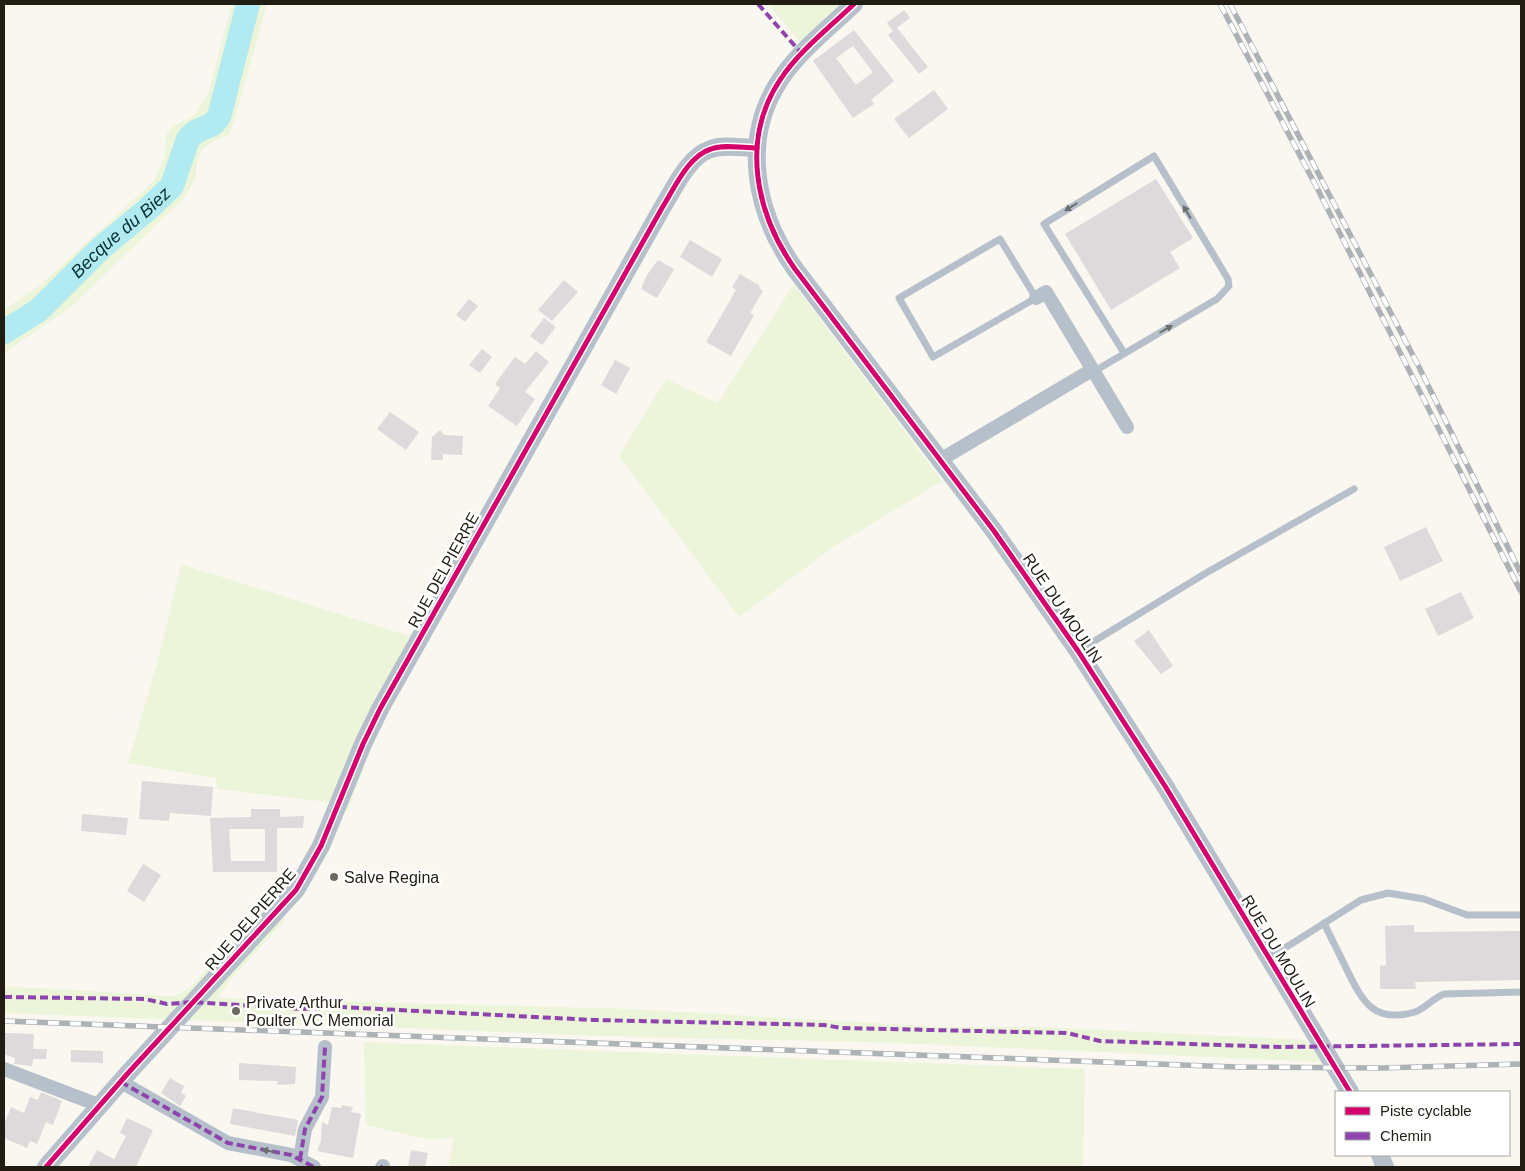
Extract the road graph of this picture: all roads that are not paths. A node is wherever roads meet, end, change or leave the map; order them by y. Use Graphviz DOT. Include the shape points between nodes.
graph roads {
  1 [pos="854,4"];
  2 [pos="757,148"];
  3 [pos="1036,298"];
  4 [pos="1124,353"];
  5 [pos="1093,371"];
  6 [pos="1126,427"];
  7 [pos="940,460"];
  8 [pos="1354,488"];
  9 [pos="1078,651"];
  10 [pos="1521,915"];
  11 [pos="1324,923"];
  12 [pos="1269,958"];
  13 [pos="1521,992"];
  14 [pos="325,1047"];
  15 [pos="4,1069"];
  16 [pos="121,1082"];
  17 [pos="1349,1091"];
  18 [pos="101,1106"];
  19 [pos="300,1158"];
  20 [pos="46,1167"];
  21 [pos="314,1167"];
  1 -- 2 [label="street" via="780,80 765,109"];
  2 -- 7 [label="street, RUE DU MOULIN" via="758,187 775,238"];
  2 -- 16 [label="street, RUE DELPIERRE" via="712,148 689,166 654,222 380,709 322,846 304,879"];
  3 -- 3 [label="lane" via="933,357 899,298 1000,239"];
  3 -- 5 [label="street" via="1046,292"];
  4 -- 4 [label="lane, one-way" via="1217,299 1229,286 1228,279 1154,156 1044,224"];
  4 -- 5 [label="lane"];
  5 -- 6 [label="street"];
  5 -- 7 [label="street"];
  7 -- 9 [label="street, RUE DU MOULIN"];
  8 -- 9 [label="lane"];
  9 -- 12 [label="street, RUE DU MOULIN" via="1165,786"];
  10 -- 11 [label="lane" via="1467,914 1424,899 1388,893 1361,900"];
  11 -- 12 [label="lane"];
  11 -- 13 [label="lane" via="1362,999 1378,1012 1418,1011 1434,997 1444,994"];
  12 -- 17 [label="street, RUE DU MOULIN"];
  14 -- 19 [label="street" via="322,1096 305,1129"];
  15 -- 18 [label="street"];
  16 -- 18 [label="street, RUE DELPIERRE"];
  19 -- 16 [label="street, one-way" via="228,1143"];
  18 -- 20 [label="street, RUE DELPIERRE"];
  19 -- 21 [label="street"];
}
